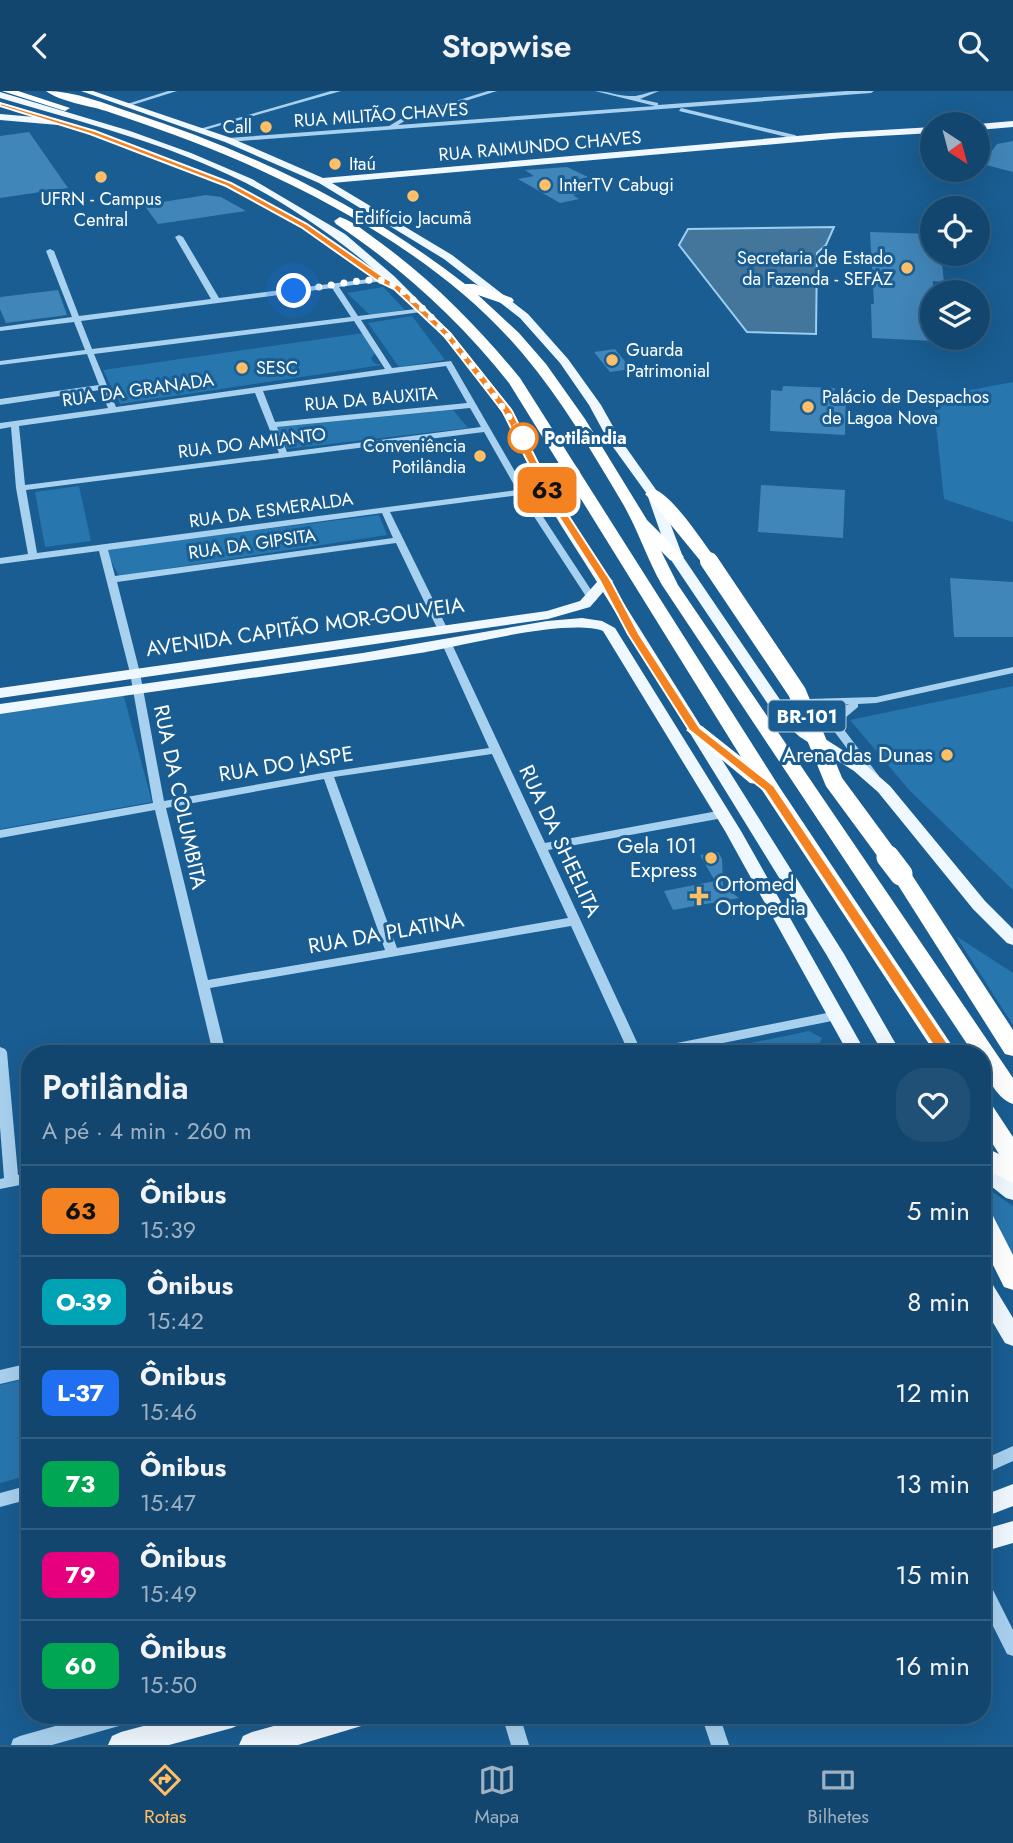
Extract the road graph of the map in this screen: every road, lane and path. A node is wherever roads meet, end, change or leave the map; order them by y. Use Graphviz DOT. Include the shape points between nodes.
graph roads {
  1 [pos="6,91"];
  2 [pos="51,91"];
  3 [pos="85,91"];
  4 [pos="174,91"];
  5 [pos="338,91"];
  6 [pos="494,91"];
  7 [pos="598,91"];
  8 [pos="656,91"];
  9 [pos="871,91"];
  10 [pos="823,93"];
  11 [pos="0,94"];
  12 [pos="23,99"];
  13 [pos="633,99"];
  14 [pos="0,105"];
  15 [pos="127,105"];
  16 [pos="671,107"];
  17 [pos="0,117"];
  18 [pos="58,122"];
  19 [pos="1013,124"];
  20 [pos="990,126"];
  21 [pos="390,128"];
  22 [pos="199,130"];
  23 [pos="920,131"];
  24 [pos="792,139"];
  25 [pos="228,140"];
  26 [pos="322,181"];
  27 [pos="238,189"];
  28 [pos="256,199"];
  29 [pos="179,237"];
  30 [pos="50,251"];
  31 [pos="390,282"];
  32 [pos="455,282"];
  33 [pos="335,286"];
  34 [pos="507,301"];
  35 [pos="217,302"];
  36 [pos="421,310"];
  37 [pos="357,318"];
  38 [pos="77,319"];
  39 [pos="0,328"];
  40 [pos="89,352"];
  41 [pos="0,363"];
  42 [pos="390,371"];
  43 [pos="103,387"];
  44 [pos="258,389"];
  45 [pos="0,402"];
  46 [pos="473,405"];
  47 [pos="112,409"];
  48 [pos="15,424"];
  49 [pos="272,425"];
  50 [pos="0,426"];
  51 [pos="487,429"];
  52 [pos="284,455"];
  53 [pos="21,488"];
  54 [pos="546,489"];
  55 [pos="522,491"];
  56 [pos="653,495"];
  57 [pos="385,511"];
  58 [pos="638,517"];
  59 [pos="398,540"];
  60 [pos="103,548"];
  61 [pos="33,557"];
  62 [pos="677,557"];
  63 [pos="0,561"];
  64 [pos="110,580"];
  65 [pos="606,581"];
  66 [pos="592,599"];
  67 [pos="442,628"];
  68 [pos="447,645"];
  69 [pos="1013,670"];
  70 [pos="136,680"];
  71 [pos="0,693"];
  72 [pos="866,701"];
  73 [pos="774,703"];
  74 [pos="854,705"];
  75 [pos="0,709"];
  76 [pos="796,727"];
  77 [pos="695,730"];
  78 [pos="496,750"];
  79 [pos="328,775"];
  80 [pos="882,787"];
  81 [pos="770,789"];
  82 [pos="159,804"];
  83 [pos="745,810"];
  84 [pos="723,814"];
  85 [pos="733,831"];
  86 [pos="0,834"];
  87 [pos="542,847"];
  88 [pos="576,921"];
  89 [pos="1013,939"];
  90 [pos="393,951"];
  91 [pos="204,985"];
  92 [pos="837,1016"];
  93 [pos="217,1045"];
  94 [pos="632,1045"];
  95 [pos="692,1045"];
  96 [pos="853,1045"];
  97 [pos="887,1045"];
  98 [pos="941,1045"];
  99 [pos="979,1045"];
  100 [pos="1013,1048"];
  101 [pos="0,1052"];
  102 [pos="991,1063"];
  103 [pos="1013,1096"];
  104 [pos="991,1122"];
  105 [pos="1013,1156"];
  106 [pos="991,1161"];
  107 [pos="1013,1174"];
  108 [pos="991,1175"];
  109 [pos="6,1183"];
  110 [pos="1013,1192"];
  111 [pos="991,1236"];
  112 [pos="1013,1279"];
  113 [pos="991,1301"];
  114 [pos="1013,1337"];
  115 [pos="21,1372"];
  116 [pos="0,1377"];
  117 [pos="1013,1453"];
  118 [pos="991,1464"];
  119 [pos="21,1494"];
  120 [pos="1013,1495"];
  121 [pos="0,1500"];
  122 [pos="991,1504"];
  123 [pos="1013,1532"];
  124 [pos="991,1538"];
  125 [pos="991,1604"];
  126 [pos="1013,1648"];
  127 [pos="94,1724"];
  128 [pos="199,1724"];
  129 [pos="327,1724"];
  130 [pos="514,1724"];
  131 [pos="713,1724"];
  132 [pos="20,1745"];
  133 [pos="121,1745"];
  134 [pos="252,1745"];
  135 [pos="520,1745"];
  136 [pos="720,1745"];
  1 -- 11 [label="main road"];
  1 -- 12 [label="highway, BR-101"];
  2 -- 32 [label="highway, BR-101" via="156,124 263,166 351,212"];
  3 -- 15 [label="main road"];
  4 -- 15 [label="street"];
  5 -- 22 [label="street"];
  6 -- 21 [label="street" via="406,118"];
  7 -- 13 [label="street"];
  8 -- 13 [label="street"];
  9 -- 10 [label="street, RUA MILITÃO CHAVES"];
  10 -- 16 [label="street, RUA MILITÃO CHAVES"];
  11 -- 12 [label="main road"];
  12 -- 31 [label="main road" via="159,144 249,181 341,236"];
  12 -- 81 [label="highway, BR-101" via="175,143 295,195 358,233 445,304 495,355 533,407"];
  13 -- 16 [label="street"];
  14 -- 18 [label="main road"];
  15 -- 22 [label="main road"];
  16 -- 21 [label="street, RUA MILITÃO CHAVES"];
  16 -- 24 [label="street"];
  17 -- 18 [label="main road"];
  18 -- 27 [label="main road"];
  19 -- 20 [label="main road"];
  21 -- 25 [label="street, RUA MILITÃO CHAVES"];
  22 -- 25 [label="main road"];
  23 -- 24 [label="main road"];
  24 -- 26 [label="main road, RUA RAIMUNDO CHAVES"];
  25 -- 26 [label="main road"];
  26 -- 34 [label="main road" via="448,257"];
  28 -- 31 [label="main road"];
  29 -- 35 [label="street"];
  30 -- 38 [label="street"];
  31 -- 33 [label="street"];
  31 -- 36 [label="main road"];
  32 -- 34 [label="highway"];
  32 -- 58 [label="highway, BR-101" via="541,366"];
  33 -- 35 [label="street"];
  33 -- 37 [label="street"];
  34 -- 56 [label="main road" via="564,361"];
  35 -- 38 [label="street"];
  36 -- 37 [label="street"];
  36 -- 54 [label="main road" via="508,411"];
  37 -- 40 [label="street"];
  37 -- 42 [label="street"];
  38 -- 39 [label="street"];
  38 -- 40 [label="street"];
  40 -- 41 [label="street"];
  40 -- 43 [label="street"];
  42 -- 44 [label="street, RUA DA GRANADA"];
  42 -- 46 [label="street, RUA DA GRANADA" via="448,363"];
  43 -- 45 [label="street"];
  43 -- 47 [label="street"];
  44 -- 47 [label="street, RUA DA GRANADA"];
  44 -- 49 [label="street"];
  46 -- 49 [label="street, RUA DA BAUXITA"];
  46 -- 51 [label="street"];
  47 -- 48 [label="street, RUA DA GRANADA"];
  48 -- 50 [label="street, RUA DA GRANADA"];
  48 -- 53 [label="street"];
  49 -- 52 [label="street"];
  51 -- 52 [label="street, RUA DO AMIANTO"];
  51 -- 55 [label="street"];
  52 -- 53 [label="street, RUA DO AMIANTO"];
  53 -- 61 [label="street"];
  54 -- 55 [label="street, RUA DA ESMERALDA"];
  54 -- 65 [label="main road"];
  55 -- 57 [label="street, RUA DA ESMERALDA"];
  55 -- 66 [label="street"];
  56 -- 62 [label="main road"];
  56 -- 100 [label="highway, BR-101, bridge" via="709,561 797,692 834,782 901,874"];
  57 -- 59 [label="street"];
  57 -- 60 [label="street, RUA DA ESMERALDA"];
  58 -- 62 [label="highway"];
  58 -- 99 [label="highway, BR-101" via="670,585"];
  59 -- 64 [label="street, RUA DA GIPSITA"];
  59 -- 67 [label="street"];
  60 -- 61 [label="street, RUA DA ESMERALDA"];
  60 -- 64 [label="street, RUA DA COLUMBITA"];
  61 -- 63 [label="street, RUA DA ESMERALDA"];
  62 -- 73 [label="main road"];
  64 -- 70 [label="street, RUA DA COLUMBITA"];
  65 -- 66 [label="main road, AVENIDA CAPITÃO MOR-GOUVEIA"];
  65 -- 77 [label="main road"];
  66 -- 67 [label="main road, AVENIDA CAPITÃO MOR-GOUVEIA" via="548,615"];
  67 -- 70 [label="main road, AVENIDA CAPITÃO MOR-GOUVEIA"];
  68 -- 70 [label="main road"];
  68 -- 78 [label="street, RUA DA SHEELITA"];
  68 -- 84 [label="main road" via="565,624 608,628"];
  69 -- 72 [label="street"];
  70 -- 71 [label="main road, AVENIDA CAPITÃO MOR-GOUVEIA"];
  70 -- 75 [label="main road"];
  70 -- 82 [label="street, RUA DA COLUMBITA"];
  72 -- 73 [label="street"];
  72 -- 74 [label="street"];
  73 -- 76 [label="main road"];
  74 -- 76 [label="street"];
  74 -- 80 [label="street" via="836,719 835,728"];
  76 -- 80 [label="main road"];
  77 -- 81 [label="highway"];
  77 -- 83 [label="main road"];
  78 -- 79 [label="street, RUA DO JASPE"];
  78 -- 87 [label="street, RUA DA SHEELITA"];
  79 -- 82 [label="street, RUA DO JASPE"];
  79 -- 90 [label="street"];
  80 -- 89 [label="main road"];
  81 -- 98 [label="highway, BR-101"];
  82 -- 86 [label="street, RUA DO JASPE"];
  82 -- 91 [label="street, RUA DA COLUMBITA"];
  83 -- 85 [label="main road"];
  83 -- 97 [label="main road"];
  84 -- 85 [label="main road"];
  84 -- 87 [label="street"];
  85 -- 92 [label="main road"];
  87 -- 88 [label="street, RUA DA SHEELITA"];
  88 -- 90 [label="street, RUA DA PLATINA"];
  88 -- 94 [label="street, RUA DA SHEELITA"];
  90 -- 91 [label="street, RUA DA PLATINA"];
  91 -- 93 [label="street, RUA DA COLUMBITA"];
  92 -- 95 [label="street"];
  92 -- 96 [label="main road"];
  101 -- 109 [label="street"];
  102 -- 103 [label="highway, BR-101"];
  104 -- 105 [label="highway"];
  106 -- 107 [label="highway"];
  108 -- 110 [label="main road"];
  111 -- 112 [label="highway"];
  113 -- 114 [label="main road"];
  115 -- 116 [label="street"];
  117 -- 118 [label="street"];
  119 -- 121 [label="street"];
  120 -- 122 [label="main road"];
  123 -- 124 [label="main road"];
  125 -- 126 [label="street"];
  127 -- 132 [label="street"];
  128 -- 133 [label="main road"];
  129 -- 134 [label="main road"];
  130 -- 135 [label="street"];
  131 -- 136 [label="street"];
}
